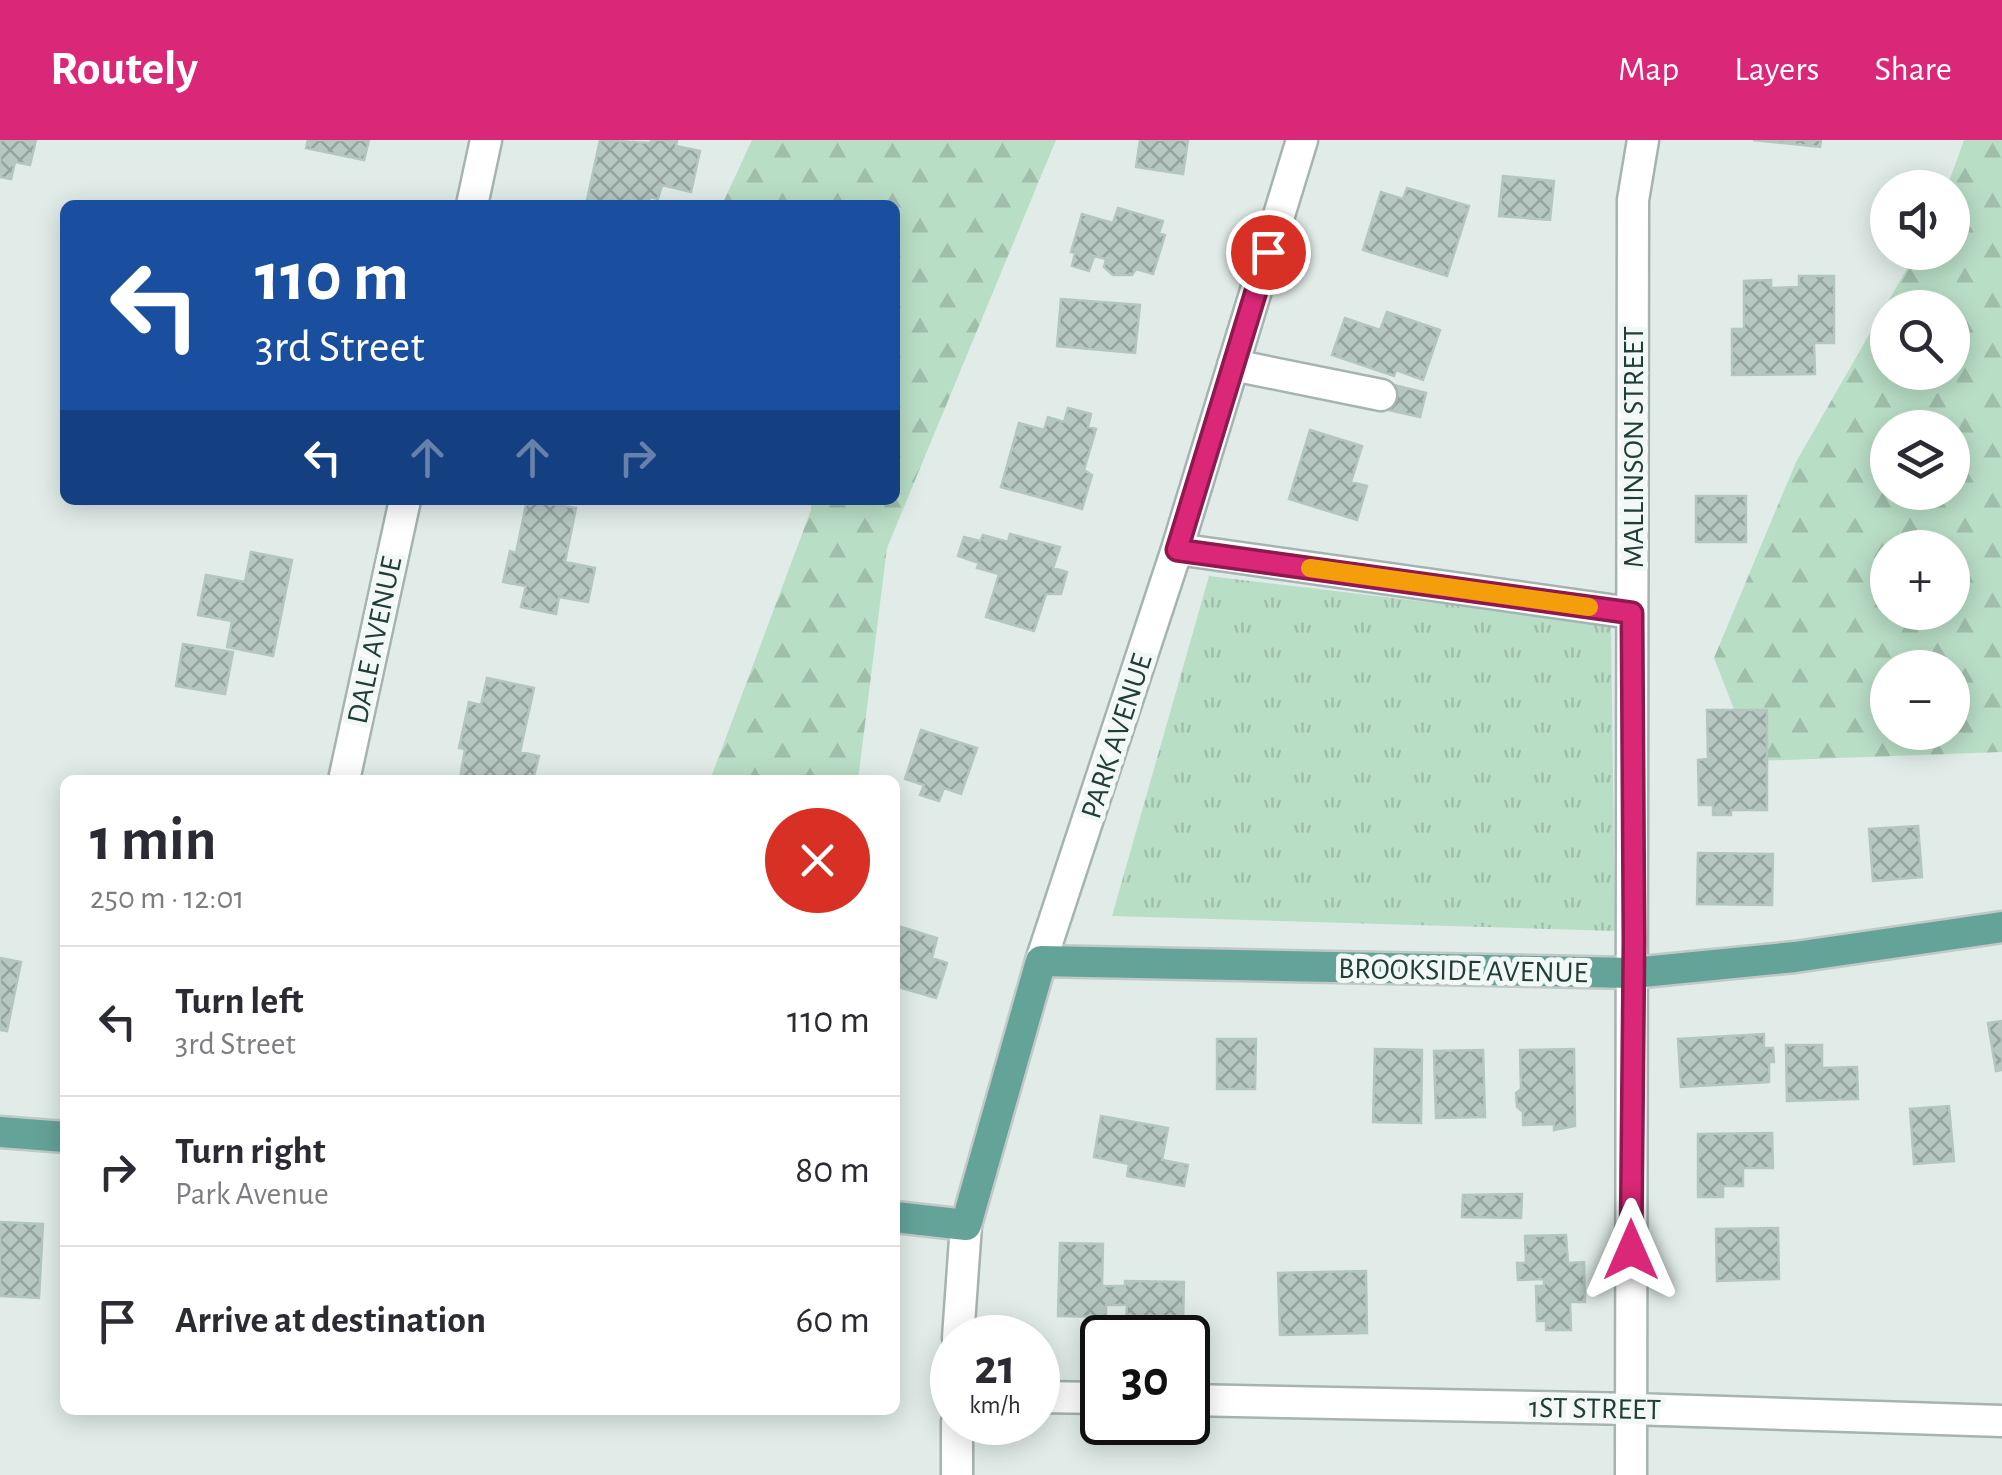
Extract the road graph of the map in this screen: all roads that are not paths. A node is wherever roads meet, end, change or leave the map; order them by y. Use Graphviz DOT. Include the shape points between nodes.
graph roads {
  1 [pos="486,140"];
  2 [pos="1302,140"];
  3 [pos="1643,140"];
  4 [pos="473,200"];
  5 [pos="1232,365"];
  6 [pos="1381,395"];
  7 [pos="404,505"];
  8 [pos="1177,550"];
  9 [pos="1632,613"];
  10 [pos="345,775"];
  11 [pos="2002,928"];
  12 [pos="1041,961"];
  13 [pos="1632,973"];
  14 [pos="0,1132"];
  15 [pos="60,1137"];
  16 [pos="900,1218"];
  17 [pos="966,1225"];
  18 [pos="960,1315"];
  19 [pos="1210,1400"];
  20 [pos="1632,1409"];
  21 [pos="2002,1421"];
  22 [pos="958,1445"];
  23 [pos="957,1475"];
  24 [pos="1631,1475"];
  1 -- 4 [label="street"];
  2 -- 5 [label="street, PARK AVENUE"];
  3 -- 9 [label="street, MALLINSON STREET" via="1633,200"];
  5 -- 6 [label="street"];
  5 -- 8 [label="street, PARK AVENUE"];
  7 -- 10 [label="street, DALE AVENUE"];
  8 -- 9 [label="street"];
  8 -- 12 [label="street, PARK AVENUE"];
  9 -- 13 [label="street, MALLINSON STREET"];
  11 -- 13 [label="main road, BROOKSIDE AVENUE"];
  12 -- 13 [label="main road, BROOKSIDE AVENUE"];
  12 -- 17 [label="main road, PARK AVENUE"];
  13 -- 20 [label="street, MALLINSON STREET"];
  14 -- 15 [label="main road"];
  16 -- 17 [label="main road"];
  17 -- 18 [label="street, PARK AVENUE"];
  19 -- 20 [label="street, 1ST STREET"];
  20 -- 21 [label="street, 1ST STREET"];
  20 -- 24 [label="street, MALLINSON STREET"];
  22 -- 23 [label="street"];
}
